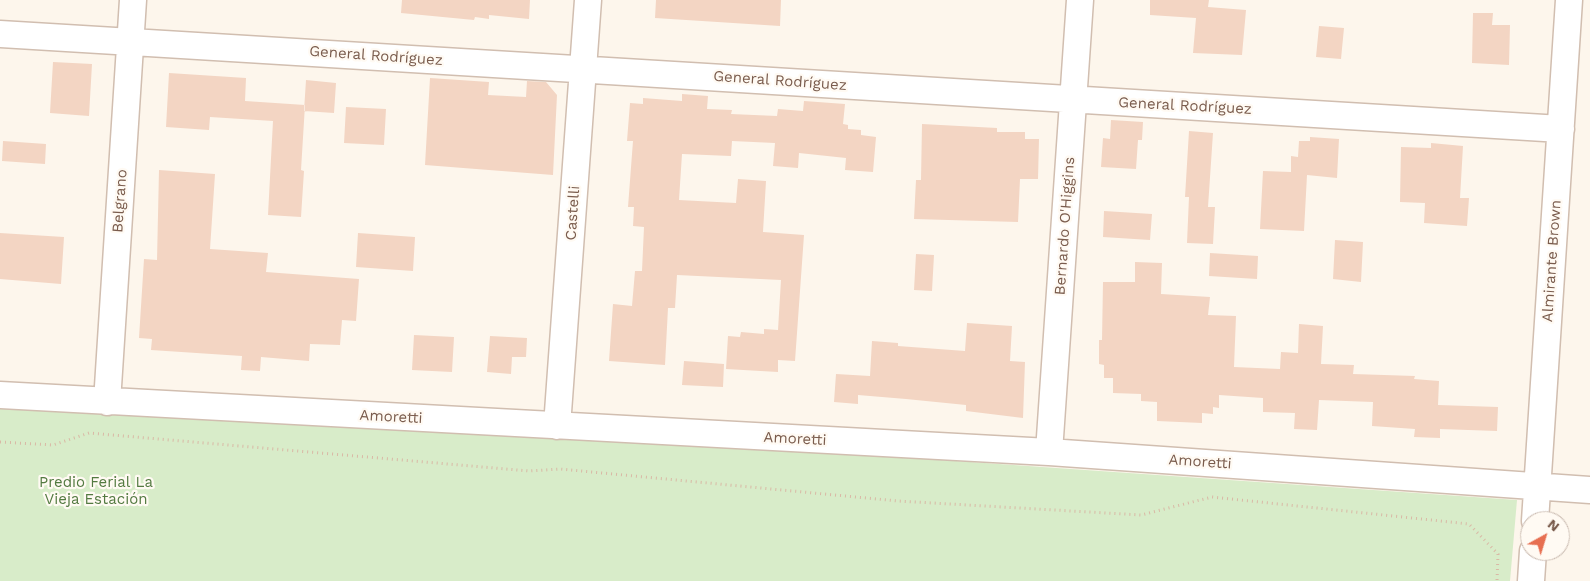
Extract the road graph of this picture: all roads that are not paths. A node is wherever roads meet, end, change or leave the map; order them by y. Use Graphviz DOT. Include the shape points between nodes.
graph roads {
  1 [pos="133,0"];
  2 [pos="588,0"];
  3 [pos="1080,0"];
  4 [pos="1569,0"];
  5 [pos="0,34"];
  6 [pos="130,41"];
  7 [pos="583,69"];
  8 [pos="1075,99"];
  9 [pos="1561,129"];
  10 [pos="0,395"];
  11 [pos="107,402"];
  12 [pos="557,426"];
  13 [pos="1048,452"];
  14 [pos="1537,486"];
  15 [pos="1590,490"];
  16 [pos="1536,511"];
  17 [pos="1532,561"];
  18 [pos="1531,581"];
  1 -- 6 [label="street, Belgrano"];
  2 -- 7 [label="street, Castelli"];
  3 -- 8 [label="street, Bernardo O'Higgins"];
  4 -- 9 [label="street, Almirante Brown"];
  5 -- 6 [label="street, General Rodríguez"];
  6 -- 7 [label="street, General Rodríguez"];
  6 -- 11 [label="street, Belgrano"];
  7 -- 8 [label="street, General Rodríguez"];
  7 -- 12 [label="street, Castelli"];
  8 -- 9 [label="street, General Rodríguez"];
  8 -- 13 [label="street, Bernardo O'Higgins"];
  9 -- 14 [label="street, Almirante Brown"];
  10 -- 11 [label="street, Amoretti"];
  11 -- 12 [label="street, Amoretti"];
  12 -- 13 [label="street, Amoretti"];
  13 -- 14 [label="street, Amoretti"];
  14 -- 15 [label="street, Amoretti"];
  14 -- 16 [label="street, Almirante Brown"];
  17 -- 18 [label="street"];
}
